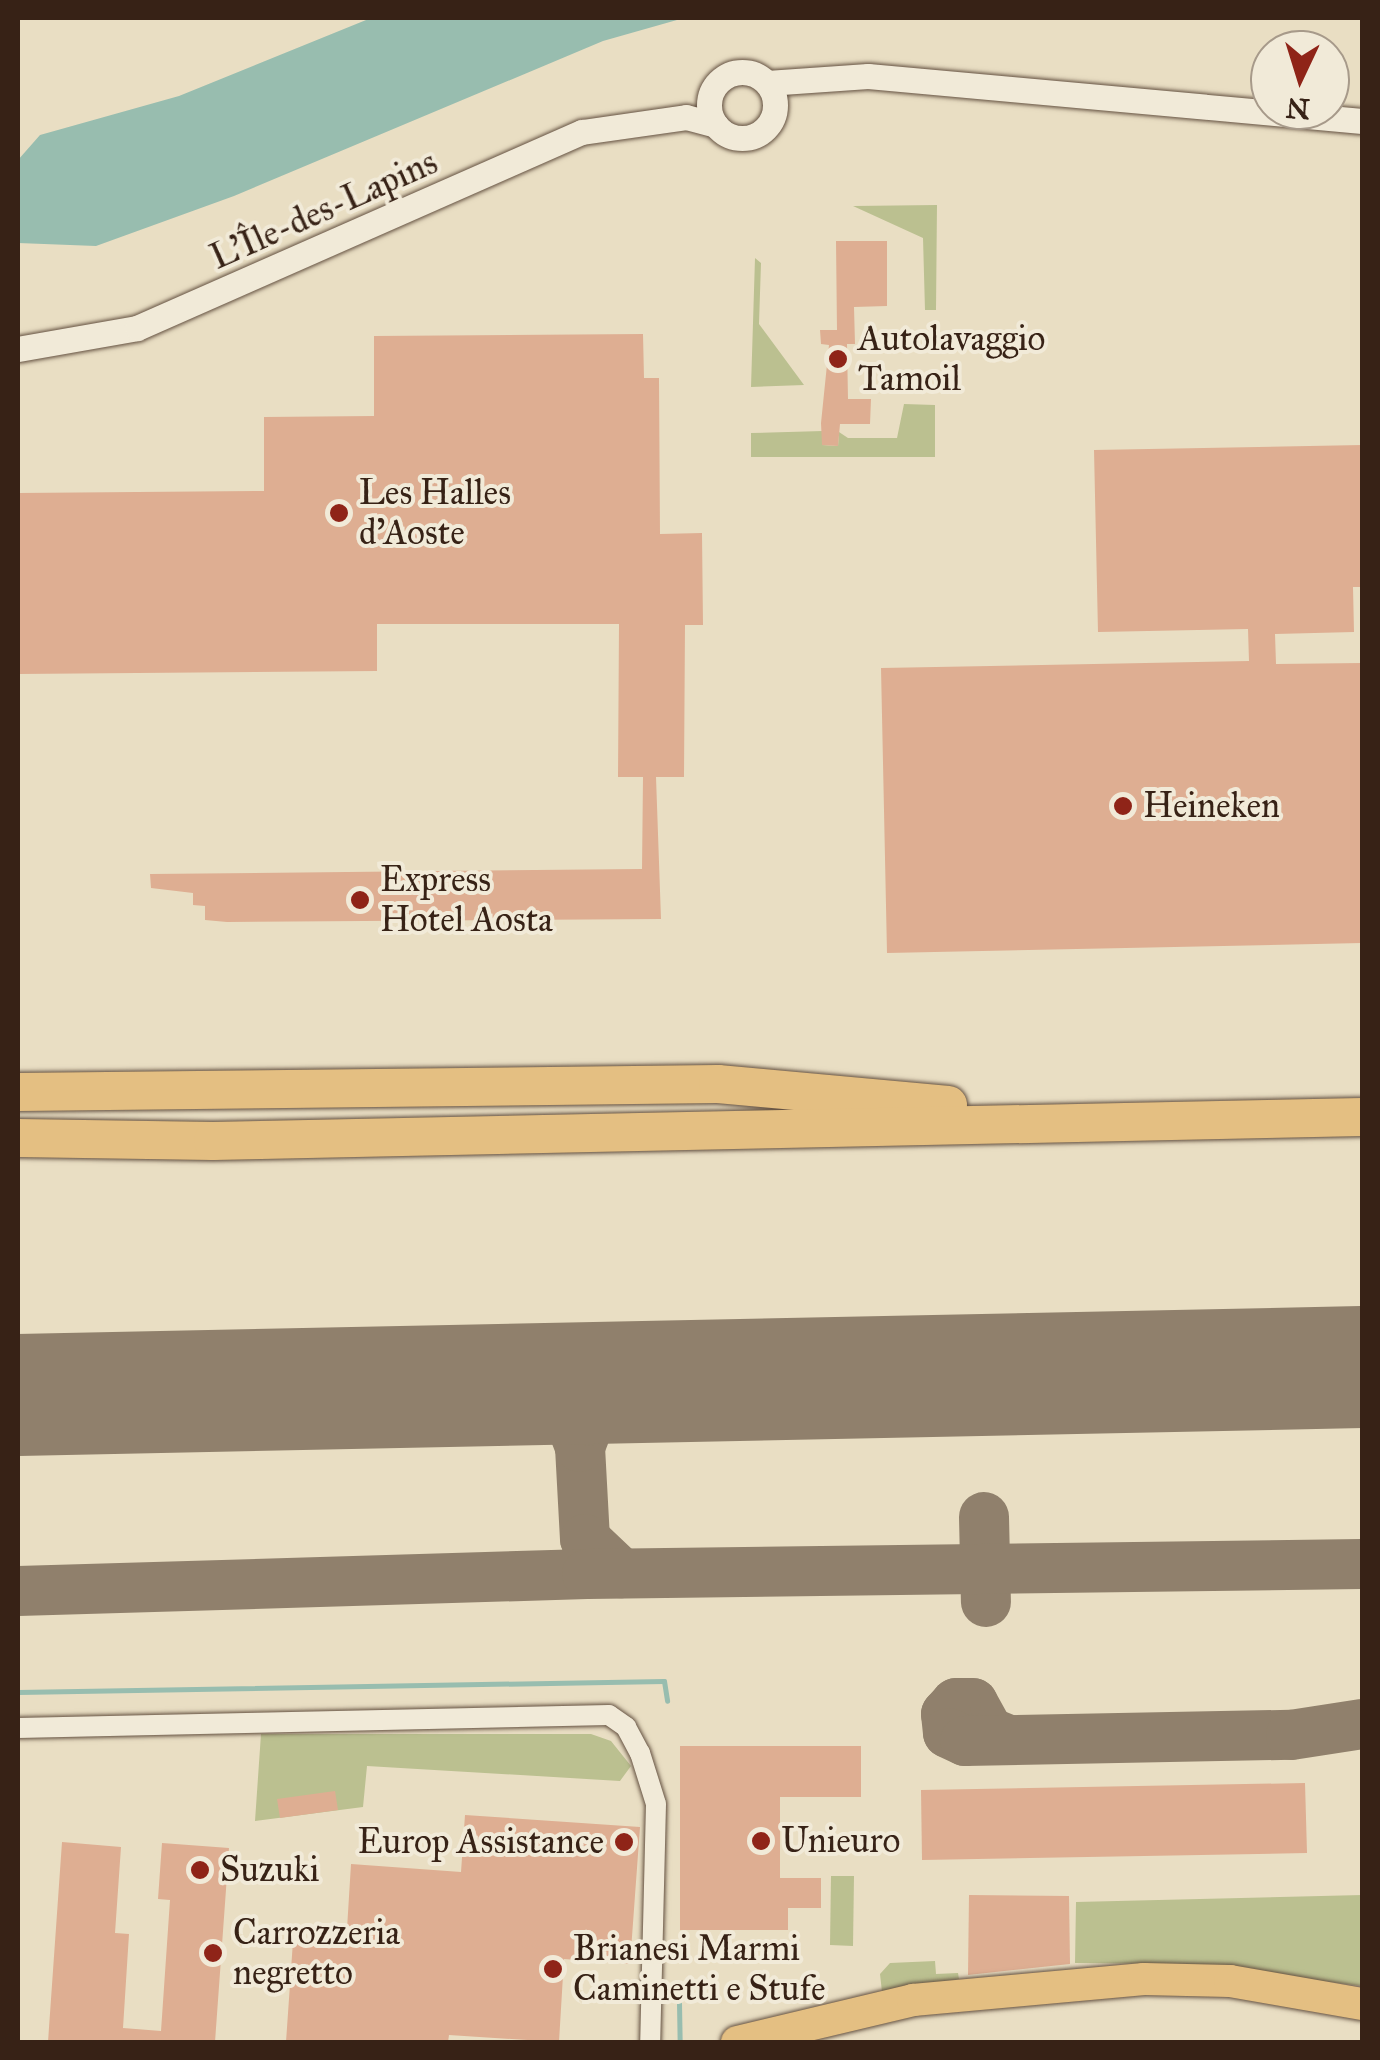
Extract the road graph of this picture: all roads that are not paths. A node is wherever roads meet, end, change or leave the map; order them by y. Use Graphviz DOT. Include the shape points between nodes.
graph roads {
  1 [pos="712,92"];
  2 [pos="771,94"];
  3 [pos="654,119"];
  4 [pos="1362,122"];
  5 [pos="716,125"];
  6 [pos="18,348"];
  7 [pos="18,1092"];
  8 [pos="1362,1117"];
  9 [pos="1295,1118"];
  10 [pos="18,1138"];
  11 [pos="1362,1141"];
  12 [pos="18,1162"];
  13 [pos="18,1728"];
  14 [pos="1362,2004"];
  15 [pos="1362,2022"];
  16 [pos="650,2042"];
  17 [pos="737,2042"];
  18 [pos="814,2042"];
  1 -- 2 [label="street, L'Île-des-Lapins" via="738,72"];
  1 -- 3 [label="street, L'Île-des-Lapins"];
  1 -- 5 [label="street"];
  2 -- 4 [label="street, L'Île-des-Lapins" via="868,76"];
  2 -- 5 [label="street, L'Île-des-Lapins" via="767,126 752,136 734,136"];
  3 -- 5 [label="street, L'Île-des-Lapins" via="686,116"];
  3 -- 6 [label="street, L'Île-des-Lapins" via="560,141 137,328"];
  7 -- 9 [label="highway" via="718,1084 962,1106"];
  8 -- 9 [label="highway"];
  9 -- 10 [label="highway" via="213,1142"];
  11 -- 12 [label="highway" via="221,1165"];
  13 -- 16 [label="street" via="609,1716 626,1727 640,1752 656,1804"];
  14 -- 17 [label="main road" via="1230,1981 1144,1979 899,2002"];
  15 -- 18 [label="main road" via="1294,2009 1157,2000 1002,2010"];
}
